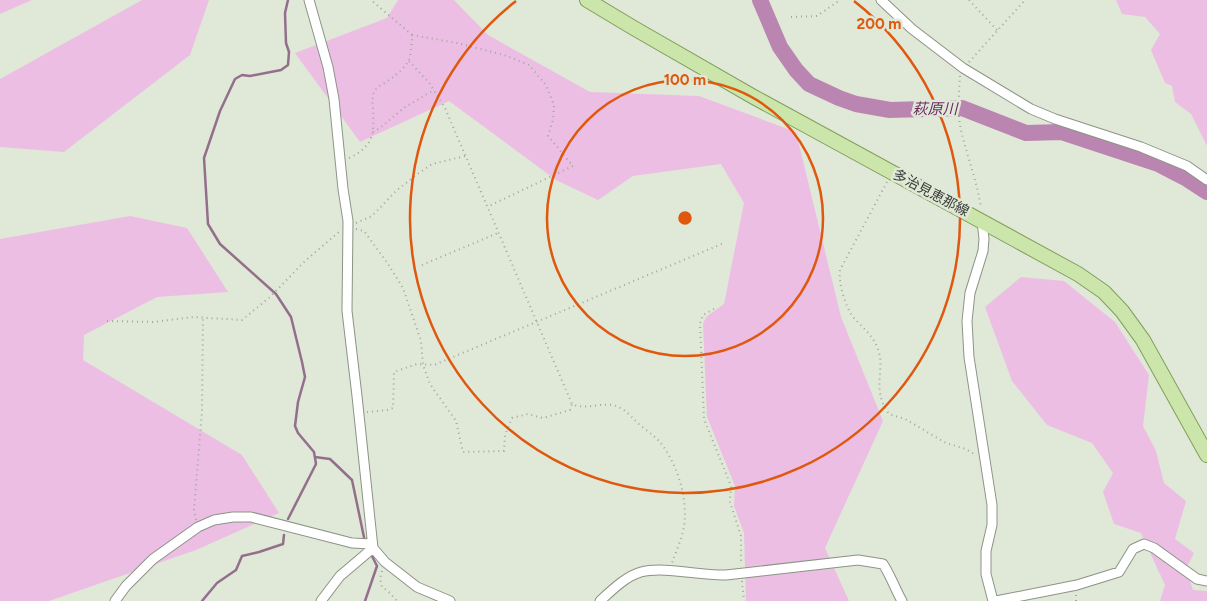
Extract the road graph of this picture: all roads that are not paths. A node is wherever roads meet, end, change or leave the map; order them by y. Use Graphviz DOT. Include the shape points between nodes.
graph roads {
  1 [pos="309,0"];
  2 [pos="587,0"];
  3 [pos="881,0"];
  4 [pos="1207,180"];
  5 [pos="982,221"];
  6 [pos="1207,456"];
  7 [pos="372,546"];
  8 [pos="1207,581"];
  9 [pos="115,601"];
  10 [pos="321,601"];
  11 [pos="450,601"];
  12 [pos="600,601"];
  13 [pos="902,601"];
  14 [pos="995,601"];
  1 -- 7 [label="street" via="333,91 348,228 347,311"];
  2 -- 5 [label="main road, 多治見恵那線" via="736,87"];
  3 -- 4 [label="street" via="962,68 1031,109 1141,147 1187,166"];
  5 -- 6 [label="main road, 多治見恵那線" via="1104,292 1143,340"];
  5 -- 14 [label="street" via="983,251 970,293 966,321 992,505 986,574"];
  7 -- 9 [label="street" via="251,517 214,520 198,527 153,559"];
  7 -- 10 [label="street" via="340,576"];
  7 -- 11 [label="street" via="385,562 417,587"];
  8 -- 14 [label="street" via="1197,579 1144,544 1133,549 1119,572 1077,585"];
  12 -- 13 [label="street" via="641,572 669,571 712,576 858,560 883,564"];
}
